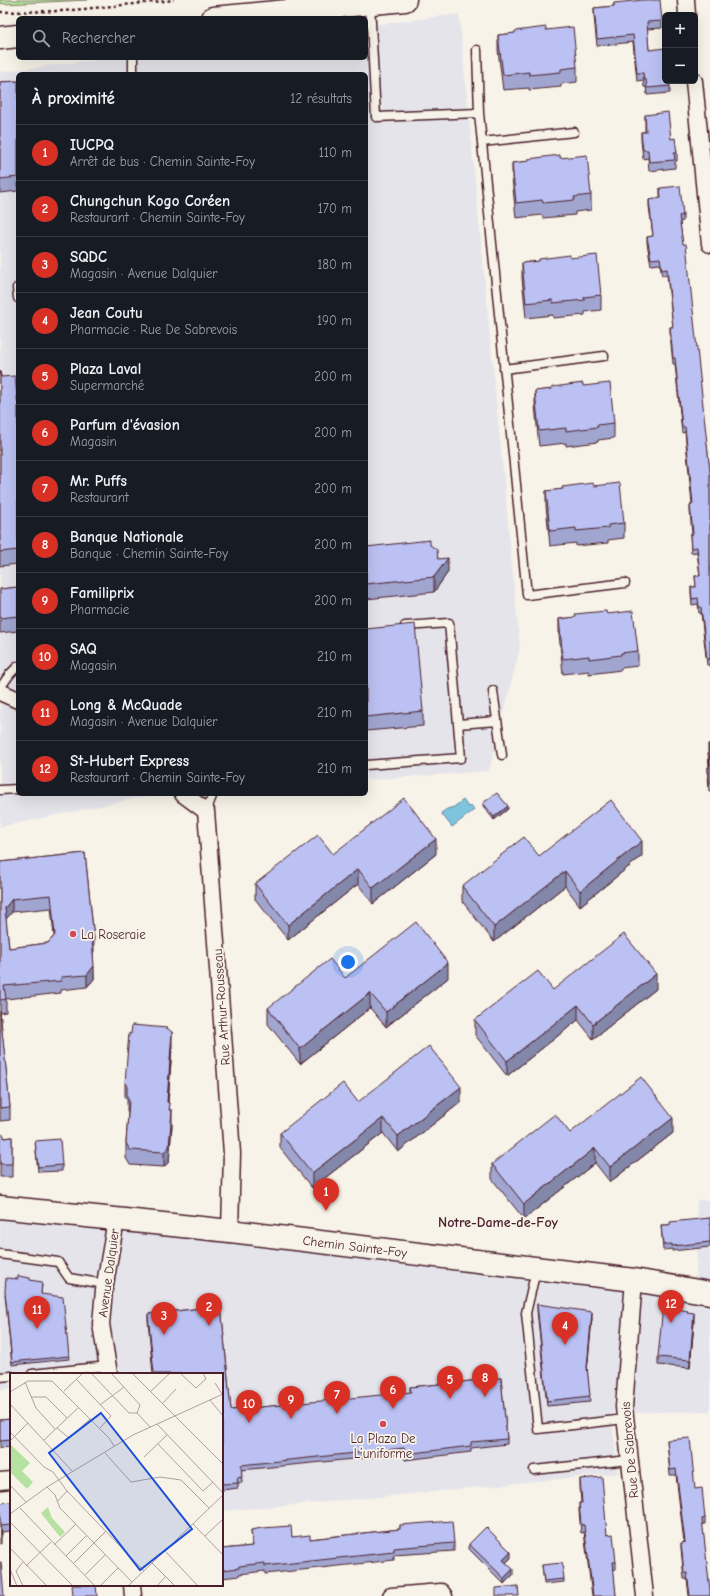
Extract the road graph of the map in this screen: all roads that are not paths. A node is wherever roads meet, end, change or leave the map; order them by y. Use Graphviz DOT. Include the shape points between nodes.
graph roads {
  1 [pos="405,0"];
  2 [pos="686,0"];
  3 [pos="370,2"];
  4 [pos="687,12"];
  5 [pos="233,16"];
  6 [pos="16,36"];
  7 [pos="0,38"];
  8 [pos="477,50"];
  9 [pos="132,60"];
  10 [pos="134,72"];
  11 [pos="694,84"];
  12 [pos="479,113"];
  13 [pos="574,132"];
  14 [pos="482,142"];
  15 [pos="710,244"];
  16 [pos="604,356"];
  17 [pos="504,369"];
  18 [pos="625,583"];
  19 [pos="396,627"];
  20 [pos="16,668"];
  21 [pos="0,688"];
  22 [pos="493,691"];
  23 [pos="0,692"];
  24 [pos="16,699"];
  25 [pos="497,721"];
  26 [pos="458,724"];
  27 [pos="502,755"];
  28 [pos="368,765"];
  29 [pos="16,789"];
  30 [pos="0,790"];
  31 [pos="186,796"];
  32 [pos="212,796"];
  33 [pos="206,811"];
  34 [pos="0,1208"];
  35 [pos="116,1220"];
  36 [pos="230,1231"];
  37 [pos="0,1254"];
  38 [pos="536,1268"];
  39 [pos="634,1280"];
  40 [pos="105,1284"];
  41 [pos="710,1293"];
  42 [pos="109,1370"];
  43 [pos="51,1373"];
  44 [pos="10,1376"];
  45 [pos="0,1377"];
  46 [pos="625,1418"];
  47 [pos="629,1460"];
  48 [pos="534,1470"];
  49 [pos="10,1480"];
  50 [pos="0,1481"];
  51 [pos="132,1586"];
  52 [pos="133,1596"];
  53 [pos="391,1596"];
  54 [pos="444,1596"];
  55 [pos="645,1596"];
  1 -- 3 [label="main road"];
  2 -- 4 [label="street"];
  3 -- 5 [label="main road"];
  3 -- 12 [label="lane" via="376,117"];
  6 -- 7 [label="main road"];
  8 -- 12 [label="lane"];
  9 -- 10 [label="lane"];
  11 -- 15 [label="street"];
  12 -- 14 [label="lane"];
  13 -- 14 [label="lane"];
  14 -- 17 [label="lane"];
  16 -- 17 [label="lane"];
  17 -- 18 [label="lane" via="527,595"];
  19 -- 26 [label="lane" via="449,623"];
  20 -- 21 [label="lane"];
  22 -- 25 [label="lane"];
  23 -- 24 [label="street"];
  25 -- 26 [label="lane"];
  25 -- 27 [label="lane"];
  26 -- 28 [label="lane" via="461,758"];
  29 -- 30 [label="lane"];
  31 -- 33 [label="street"];
  32 -- 33 [label="lane"];
  33 -- 36 [label="street, Rue Arthur-Rousseau" via="232,1152"];
  34 -- 35 [label="main road, Chemin Sainte-Foy"];
  35 -- 36 [label="main road, Chemin Sainte-Foy"];
  35 -- 40 [label="street, Avenue Dalquier"];
  36 -- 38 [label="main road, Chemin Sainte-Foy"];
  37 -- 40 [label="lane" via="58,1262 69,1278"];
  38 -- 39 [label="main road, Chemin Sainte-Foy"];
  38 -- 46 [label="lane" via="526,1313 538,1429"];
  39 -- 41 [label="main road, Chemin Sainte-Foy"];
  39 -- 46 [label="street, Rue De Sabrevois"];
  40 -- 42 [label="street, Avenue Dalquier" via="101,1324"];
  42 -- 43 [label="lane"];
  44 -- 45 [label="lane"];
  46 -- 47 [label="street, Rue De Sabrevois"];
  47 -- 48 [label="lane"];
  47 -- 55 [label="street, Rue De Sabrevois"];
  49 -- 50 [label="street"];
  51 -- 52 [label="street"];
  53 -- 54 [label="street" via="441,1592"];
}
